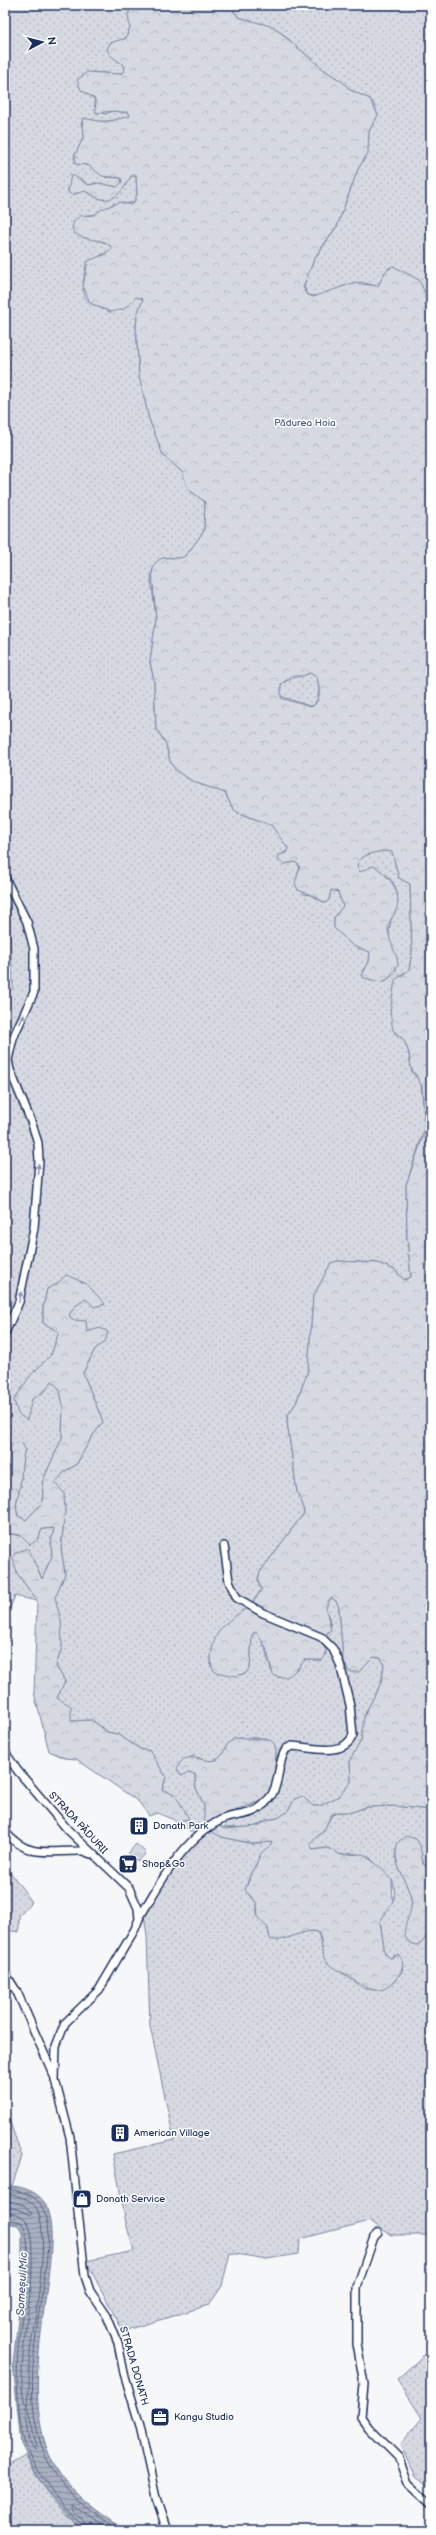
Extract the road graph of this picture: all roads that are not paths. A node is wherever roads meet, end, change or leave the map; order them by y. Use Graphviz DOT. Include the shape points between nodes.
graph roads {
  1 [pos="5,878"];
  2 [pos="5,1333"];
  3 [pos="224,1546"];
  4 [pos="5,1752"];
  5 [pos="5,1832"];
  6 [pos="92,1854"];
  7 [pos="138,1919"];
  8 [pos="5,1972"];
  9 [pos="99,1990"];
  10 [pos="55,2080"];
  11 [pos="378,2233"];
  12 [pos="431,2504"];
  13 [pos="168,2530"];
  2 -- 1 [label="street, one-way" via="19,1302 34,1228 38,1161 38,1144 8,1060 13,1038 34,992 34,949 28,922"];
  3 -- 7 [label="street" via="229,1581 237,1598 263,1613 320,1637 333,1649 340,1664 350,1705 353,1735 348,1743 336,1748 292,1746 286,1749 277,1786 269,1799 250,1813 222,1820 198,1835 177,1860"];
  4 -- 6 [label="street, STRADA PĂDURII" via="34,1790"];
  5 -- 6 [label="street" via="16,1844 28,1850 77,1851"];
  6 -- 7 [label="street, STRADA PĂDURII" via="129,1888 138,1904"];
  7 -- 9 [label="street, STRADA PĂDURII" via="133,1934"];
  8 -- 10 [label="street" via="17,1992"];
  9 -- 10 [label="street, STRADA DONATH" via="61,2029 56,2046"];
  10 -- 13 [label="street, STRADA DONATH" via="70,2136 85,2276 90,2291 109,2320 118,2342 156,2498"];
  11 -- 12 [label="street" via="374,2237 357,2287 358,2344 364,2384 360,2413 369,2428 399,2458 408,2483"];
}
